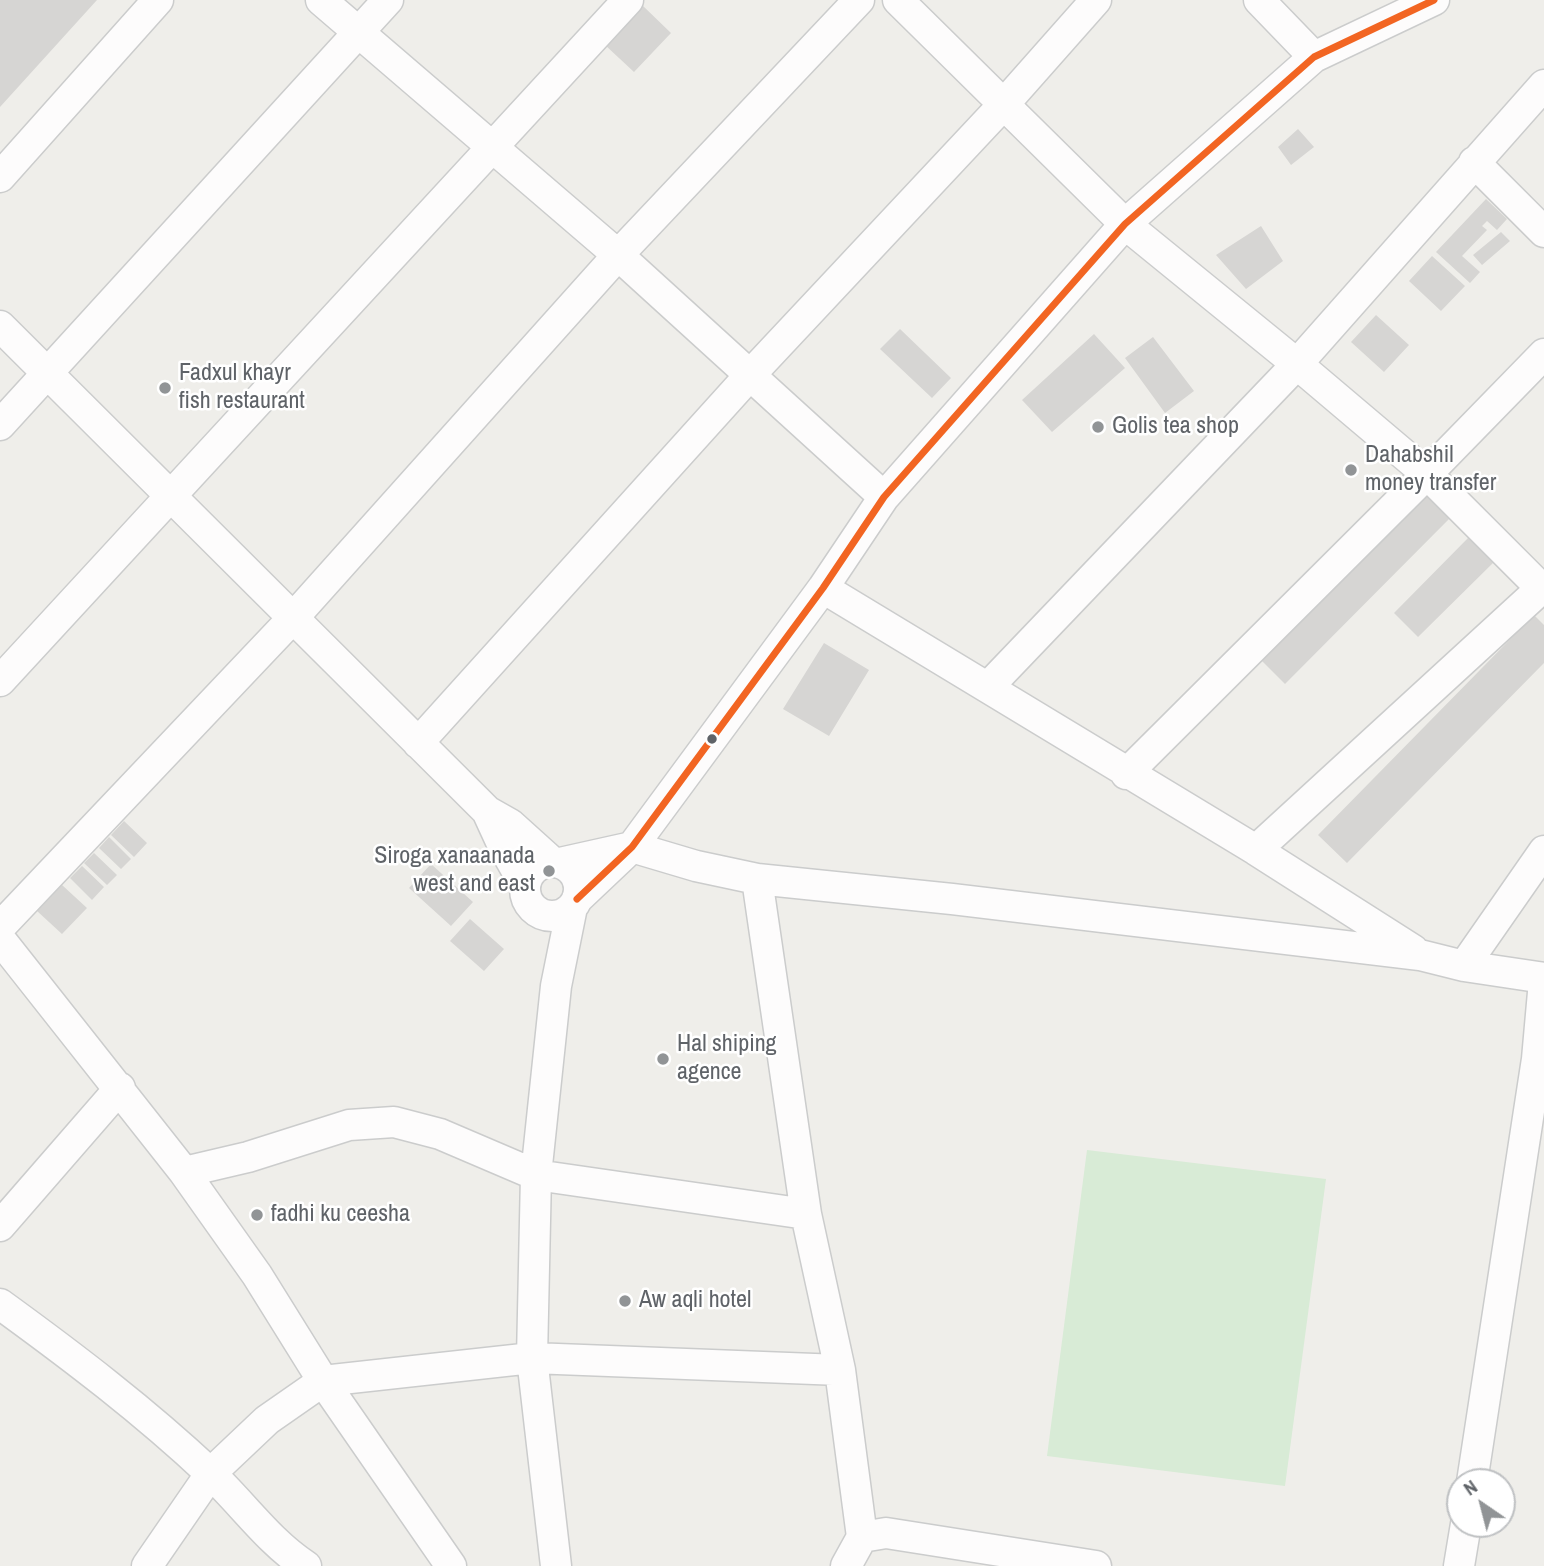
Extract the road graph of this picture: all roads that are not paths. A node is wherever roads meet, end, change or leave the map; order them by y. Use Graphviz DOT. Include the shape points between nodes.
graph roads {
  1 [pos="159,0"];
  2 [pos="321,0"];
  3 [pos="388,0"];
  4 [pos="628,0"];
  5 [pos="859,0"];
  6 [pos="898,0"];
  7 [pos="1096,0"];
  8 [pos="1259,0"];
  9 [pos="1422,2"];
  10 [pos="359,32"];
  11 [pos="1314,57"];
  12 [pos="1544,85"];
  13 [pos="1004,104"];
  14 [pos="494,146"];
  15 [pos="1474,162"];
  16 [pos="0,177"];
  17 [pos="1125,224"];
  18 [pos="1544,232"];
  19 [pos="618,255"];
  20 [pos="0,326"];
  21 [pos="1544,354"];
  22 [pos="1297,364"];
  23 [pos="47,373"];
  24 [pos="750,375"];
  25 [pos="0,425"];
  26 [pos="1427,474"];
  27 [pos="170,495"];
  28 [pos="884,497"];
  29 [pos="823,588"];
  30 [pos="1543,589"];
  31 [pos="293,618"];
  32 [pos="0,681"];
  33 [pos="988,687"];
  34 [pos="418,743"];
  35 [pos="1126,774"];
  36 [pos="487,811"];
  37 [pos="632,847"];
  38 [pos="1255,850"];
  39 [pos="1544,851"];
  40 [pos="556,862"];
  41 [pos="757,880"];
  42 [pos="528,896"];
  43 [pos="575,903"];
  44 [pos="0,927"];
  45 [pos="0,939"];
  46 [pos="1420,955"];
  47 [pos="1464,966"];
  48 [pos="1544,979"];
  49 [pos="556,986"];
  50 [pos="120,1088"];
  51 [pos="184,1171"];
  52 [pos="536,1175"];
  53 [pos="806,1214"];
  54 [pos="0,1226"];
  55 [pos="0,1304"];
  56 [pos="532,1358"];
  57 [pos="840,1370"];
  58 [pos="323,1381"];
  59 [pos="1474,1468"];
  60 [pos="211,1473"];
  61 [pos="862,1537"];
  62 [pos="1464,1538"];
  63 [pos="147,1566"];
  64 [pos="306,1566"];
  65 [pos="451,1566"];
  66 [pos="556,1566"];
  67 [pos="846,1566"];
  68 [pos="1096,1566"];
  69 [pos="1459,1566"];
  1 -- 16 [label="street"];
  2 -- 10 [label="street"];
  3 -- 10 [label="street"];
  4 -- 14 [label="street"];
  5 -- 19 [label="street"];
  6 -- 13 [label="street"];
  7 -- 13 [label="street"];
  8 -- 11 [label="street"];
  9 -- 11 [label="street"];
  10 -- 14 [label="street"];
  10 -- 23 [label="street"];
  11 -- 17 [label="street"];
  12 -- 15 [label="street"];
  13 -- 17 [label="street"];
  13 -- 24 [label="street"];
  14 -- 19 [label="street"];
  14 -- 27 [label="street"];
  15 -- 18 [label="street"];
  15 -- 22 [label="street"];
  17 -- 22 [label="street"];
  17 -- 28 [label="street"];
  19 -- 24 [label="street"];
  19 -- 31 [label="street"];
  20 -- 23 [label="street"];
  21 -- 26 [label="street"];
  22 -- 26 [label="street"];
  22 -- 33 [label="street"];
  23 -- 25 [label="street"];
  23 -- 27 [label="street"];
  24 -- 28 [label="street"];
  24 -- 34 [label="street"];
  26 -- 30 [label="street"];
  26 -- 35 [label="street"];
  27 -- 31 [label="street"];
  27 -- 32 [label="street"];
  28 -- 29 [label="street"];
  29 -- 33 [label="street"];
  29 -- 37 [label="street"];
  30 -- 38 [label="street"];
  31 -- 34 [label="street"];
  31 -- 44 [label="street"];
  33 -- 35 [label="street"];
  34 -- 36 [label="street"];
  35 -- 38 [label="street"];
  36 -- 40 [label="street"];
  36 -- 42 [label="street"];
  37 -- 40 [label="street"];
  37 -- 41 [label="street"];
  37 -- 43 [label="street"];
  38 -- 46 [label="street"];
  39 -- 47 [label="street"];
  40 -- 42 [label="street" via="537,866 527,878"];
  40 -- 43 [label="street" via="575,873 580,891"];
  41 -- 46 [label="street"];
  41 -- 53 [label="street"];
  42 -- 43 [label="street" via="547,916 565,913"];
  42 -- 49 [label="street"];
  43 -- 49 [label="street"];
  45 -- 50 [label="street"];
  46 -- 47 [label="street"];
  47 -- 48 [label="street"];
  48 -- 59 [label="street" via="1537,1059"];
  49 -- 52 [label="street"];
  50 -- 51 [label="street"];
  50 -- 54 [label="street"];
  51 -- 52 [label="street" via="349,1125 394,1122 440,1134"];
  51 -- 58 [label="street"];
  52 -- 53 [label="street"];
  52 -- 56 [label="street"];
  53 -- 57 [label="street"];
  55 -- 60 [label="street" via="128,1401"];
  56 -- 57 [label="street"];
  56 -- 58 [label="street"];
  56 -- 66 [label="street"];
  57 -- 61 [label="street"];
  58 -- 60 [label="street" via="267,1420"];
  58 -- 65 [label="street"];
  60 -- 63 [label="street"];
  60 -- 64 [label="street"];
  61 -- 67 [label="street"];
  61 -- 68 [label="street" via="887,1533"];
  62 -- 69 [label="street"];
}
